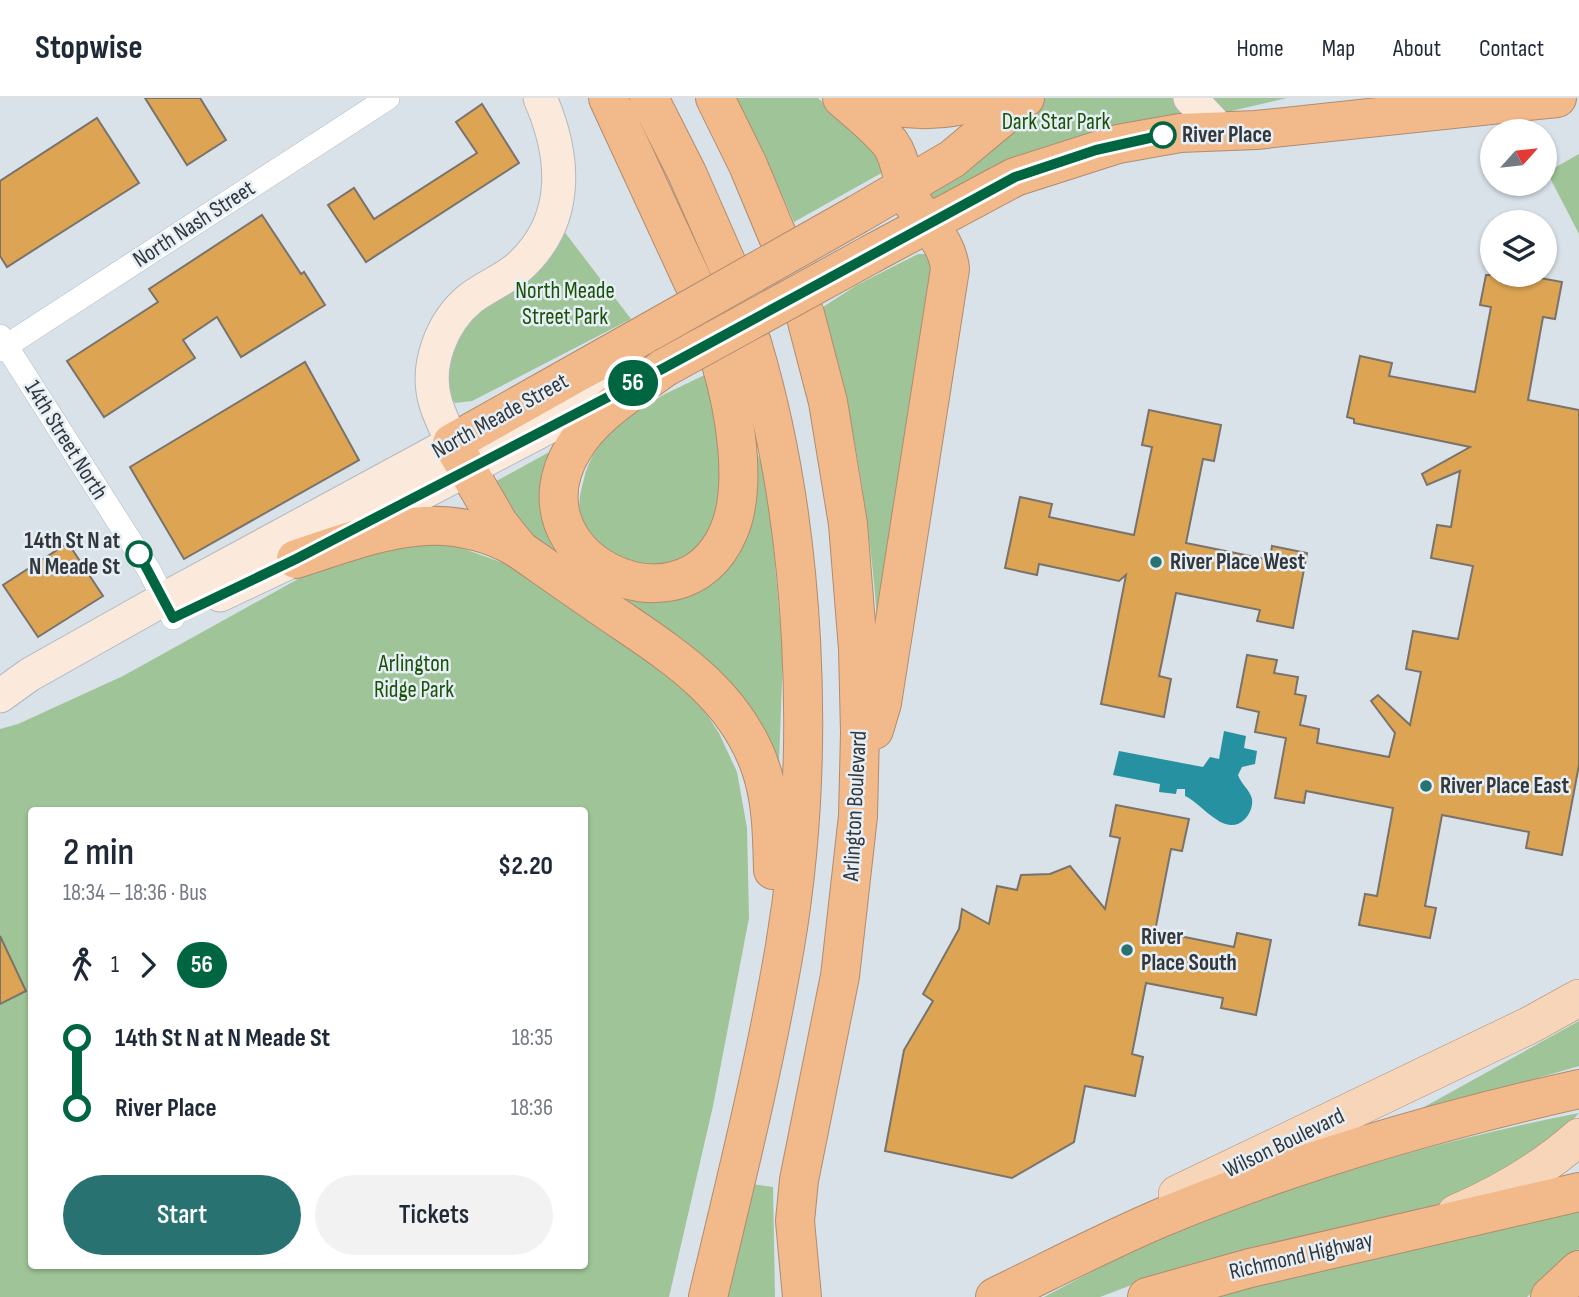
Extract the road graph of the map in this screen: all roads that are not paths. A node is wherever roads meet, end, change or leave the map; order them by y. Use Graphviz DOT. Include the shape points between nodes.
graph roads {
  1 [pos="388,98"];
  2 [pos="540,98"];
  3 [pos="608,98"];
  4 [pos="649,98"];
  5 [pos="715,98"];
  6 [pos="842,98"];
  7 [pos="862,98"];
  8 [pos="987,98"];
  9 [pos="1025,98"];
  10 [pos="1190,98"];
  11 [pos="1557,99"];
  12 [pos="1223,133"];
  13 [pos="1096,150"];
  14 [pos="905,189"];
  15 [pos="926,224"];
  16 [pos="778,237"];
  17 [pos="727,264"];
  18 [pos="693,282"];
  19 [pos="804,314"];
  20 [pos="2,344"];
  21 [pos="664,368"];
  22 [pos="928,407"];
  23 [pos="460,456"];
  24 [pos="520,550"];
  25 [pos="296,559"];
  26 [pos="169,608"];
  27 [pos="0,695"];
  28 [pos="0,704"];
  29 [pos="860,775"];
  30 [pos="777,990"];
  31 [pos="1579,998"];
  32 [pos="1579,1089"];
  33 [pos="1579,1137"];
  34 [pos="1579,1192"];
  35 [pos="795,1221"];
  36 [pos="1416,1229"];
  37 [pos="1579,1270"];
  38 [pos="708,1297"];
  39 [pos="784,1297"];
  40 [pos="802,1297"];
  41 [pos="995,1297"];
  42 [pos="1147,1297"];
  43 [pos="1550,1297"];
  1 -- 20 [label="street, North Nash Street"];
  2 -- 23 [label="street" via="560,158 557,199 531,255 461,307 441,338 435,359 436,403"];
  3 -- 18 [label="highway"];
  4 -- 17 [label="highway"];
  5 -- 16 [label="highway"];
  6 -- 14 [label="highway" via="893,149 903,169"];
  7 -- 8 [label="highway" via="902,108 933,109"];
  9 -- 14 [label="highway, North Meade Street" via="951,159"];
  10 -- 12 [label="street"];
  11 -- 12 [label="highway"];
  12 -- 13 [label="highway" via="1171,134"];
  13 -- 15 [label="highway, North Meade Street" via="1015,177"];
  13 -- 22 [label="highway" via="987,211 975,225 952,343"];
  14 -- 15 [label="highway"];
  14 -- 23 [label="highway, North Meade Street, bridge" via="651,331"];
  15 -- 21 [label="highway, North Meade Street, bridge"];
  15 -- 22 [label="highway" via="945,243 950,269"];
  19 -- 29 [label="highway, Arlington Boulevard" via="828,402 848,524 858,649"];
  20 -- 26 [label="street, 14th Street North"];
  21 -- 23 [label="street, North Meade Street"];
  21 -- 30 [label="highway" via="592,424 573,449 561,478 561,512 573,542 594,566 635,583 670,580 695,570 720,547 731,527 736,499 731,401 736,351 771,410 796,576 801,661 798,824"];
  22 -- 29 [label="highway" via="882,703"];
  23 -- 24 [label="highway" via="503,531"];
  23 -- 25 [label="street, North Meade Street"];
  23 -- 26 [label="street, North Meade Street"];
  24 -- 25 [label="highway" via="473,530 418,524"];
  24 -- 30 [label="highway" via="694,671 739,724 760,766 771,812"];
  25 -- 26 [label="street, North Meade Street"];
  26 -- 27 [label="street, North Meade Street" via="29,675"];
  26 -- 28 [label="street, North Meade Street" via="37,689"];
  29 -- 35 [label="highway, Arlington Boulevard" via="840,976 805,1142"];
  30 -- 38 [label="highway"];
  31 -- 41 [label="main road, Wilson Boulevard" via="1103,1231"];
  32 -- 41 [label="highway" via="1424,1126 1317,1160 1162,1217"];
  33 -- 36 [label="main road" via="1481,1202"];
  34 -- 36 [label="highway, Richmond Highway"];
  35 -- 39 [label="highway"];
  35 -- 40 [label="highway, Arlington Boulevard"];
  36 -- 42 [label="highway, Richmond Highway"];
  37 -- 43 [label="highway"];
}
